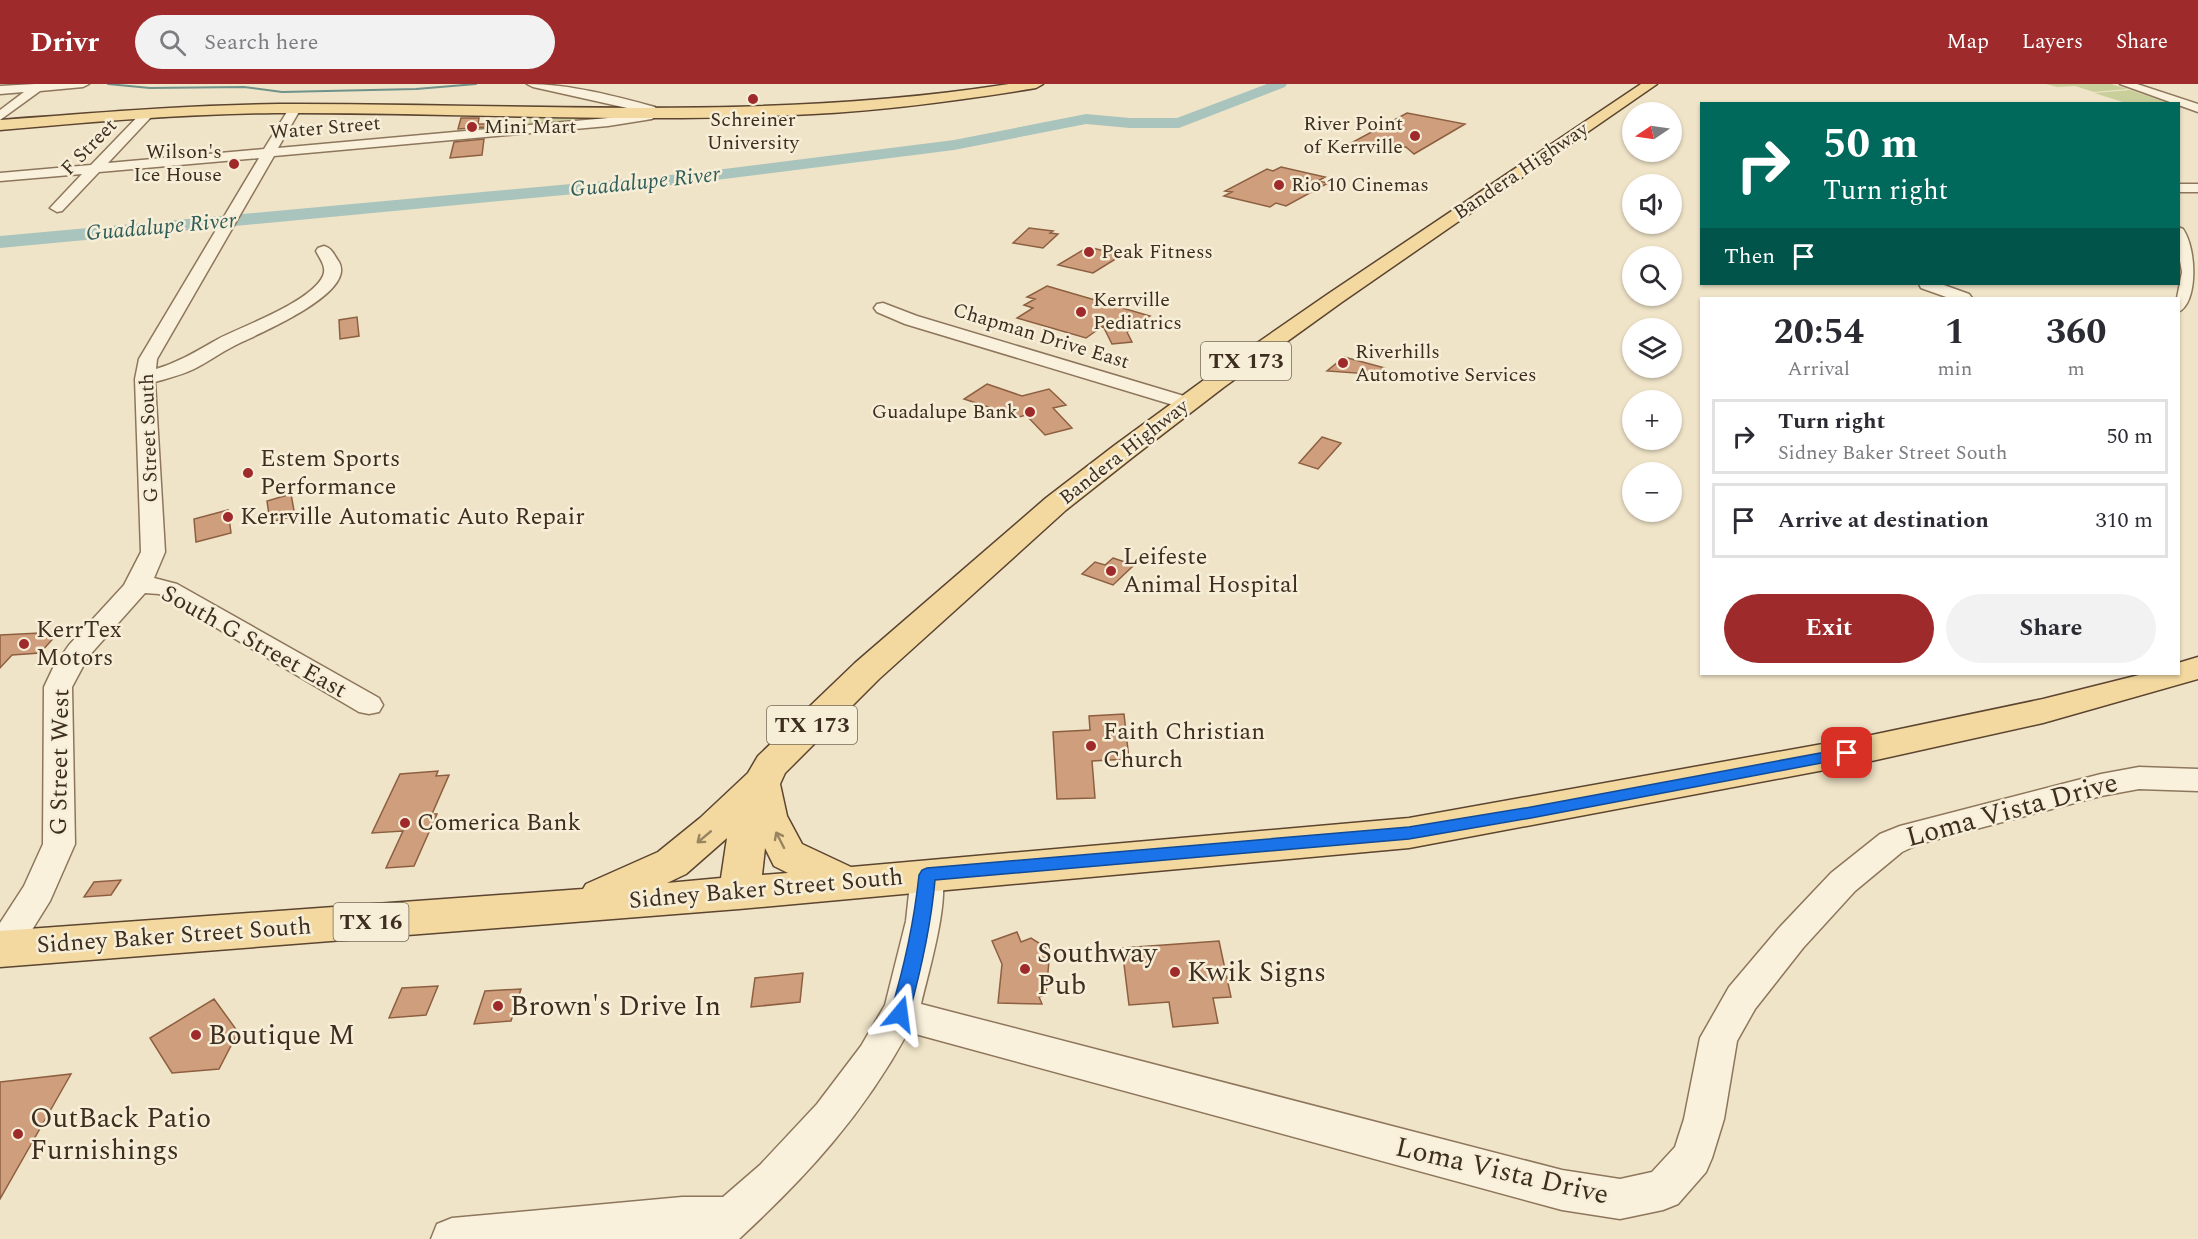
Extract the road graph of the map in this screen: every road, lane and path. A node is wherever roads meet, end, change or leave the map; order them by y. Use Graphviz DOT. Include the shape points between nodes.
graph roads {
  1 [pos="83,84"];
  2 [pos="532,84"];
  3 [pos="1036,84"];
  4 [pos="1650,84"];
  5 [pos="2126,84"];
  6 [pos="37,87"];
  7 [pos="0,90"];
  8 [pos="2198,108"];
  9 [pos="294,110"];
  10 [pos="437,110"];
  11 [pos="148,113"];
  12 [pos="652,115"];
  13 [pos="0,116"];
  14 [pos="0,124"];
  15 [pos="430,138"];
  16 [pos="268,152"];
  17 [pos="97,168"];
  18 [pos="0,177"];
  19 [pos="2180,188"];
  20 [pos="2198,188"];
  21 [pos="57,208"];
  22 [pos="2180,236"];
  23 [pos="324,251"];
  24 [pos="2195,270"];
  25 [pos="1930,285"];
  26 [pos="1960,297"];
  27 [pos="2180,306"];
  28 [pos="883,308"];
  29 [pos="145,379"];
  30 [pos="1187,403"];
  31 [pos="138,585"];
  32 [pos="2198,668"];
  33 [pos="2180,674"];
  34 [pos="2175,675"];
  35 [pos="369,705"];
  36 [pos="2198,780"];
  37 [pos="761,781"];
  38 [pos="927,875"];
  39 [pos="844,882"];
  40 [pos="739,893"];
  41 [pos="572,906"];
  42 [pos="1,950"];
  43 [pos="900,1014"];
  44 [pos="720,1228"];
  45 [pos="452,1239"];
  1 -- 6 [label="street"];
  2 -- 12 [label="street" via="637,106 651,110"];
  3 -- 12 [label="main road" via="845,108"];
  4 -- 30 [label="main road, Bandera Highway / TX 173"];
  5 -- 8 [label="street"];
  6 -- 7 [label="street"];
  6 -- 13 [label="street"];
  9 -- 10 [label="main road"];
  9 -- 11 [label="main road"];
  9 -- 16 [label="street, G Street South"];
  10 -- 12 [label="main road"];
  10 -- 15 [label="street"];
  11 -- 14 [label="main road"];
  11 -- 17 [label="street, F Street"];
  12 -- 15 [label="street, Water Street"];
  15 -- 16 [label="street, Water Street"];
  16 -- 17 [label="street, Water Street"];
  16 -- 29 [label="street, G Street South" via="151,351"];
  17 -- 18 [label="street, Water Street"];
  17 -- 21 [label="street, F Street"];
  19 -- 20 [label="street"];
  22 -- 24 [label="street"];
  23 -- 29 [label="street" via="333,267 331,278 299,306 186,366"];
  24 -- 27 [label="street" via="2194,294"];
  25 -- 26 [label="street"];
  28 -- 30 [label="street, Chapman Drive East" via="911,320"];
  29 -- 31 [label="street, G Street South" via="153,552"];
  30 -- 37 [label="main road, Bandera Highway / TX 173" via="1056,504 867,671 771,765"];
  31 -- 35 [label="street, South G Street East" via="168,589"];
  31 -- 42 [label="street, G Street West" via="76,654 61,678 59,843 42,883"];
  32 -- 33 [label="main road, Sidney Baker Street South / TX 16"];
  34 -- 38 [label="main road, Sidney Baker Street South / TX 16" via="2043,711 1867,749 1431,829"];
  36 -- 43 [label="street, Loma Vista Drive" via="2139,777 1911,834 1891,843 1843,882 1742,998 1719,1038 1704,1119 1692,1158 1663,1190 1620,1200 1563,1190"];
  39 -- 37 [label="main road, one-way" via="788,855 768,816"];
  37 -- 40 [label="main road, Bandera Highway / TX 173" via="754,798"];
  37 -- 41 [label="main road, one-way" via="672,863"];
  38 -- 39 [label="main road, Sidney Baker Street South / TX 16"];
  38 -- 43 [label="street" via="923,921"];
  39 -- 40 [label="main road, Sidney Baker Street South / TX 16"];
  40 -- 41 [label="main road, Sidney Baker Street South / TX 16"];
  41 -- 42 [label="main road, Sidney Baker Street South / TX 16"];
  43 -- 44 [label="street" via="831,1117 774,1179"];
  44 -- 45 [label="street" via="682,1218"];
}
